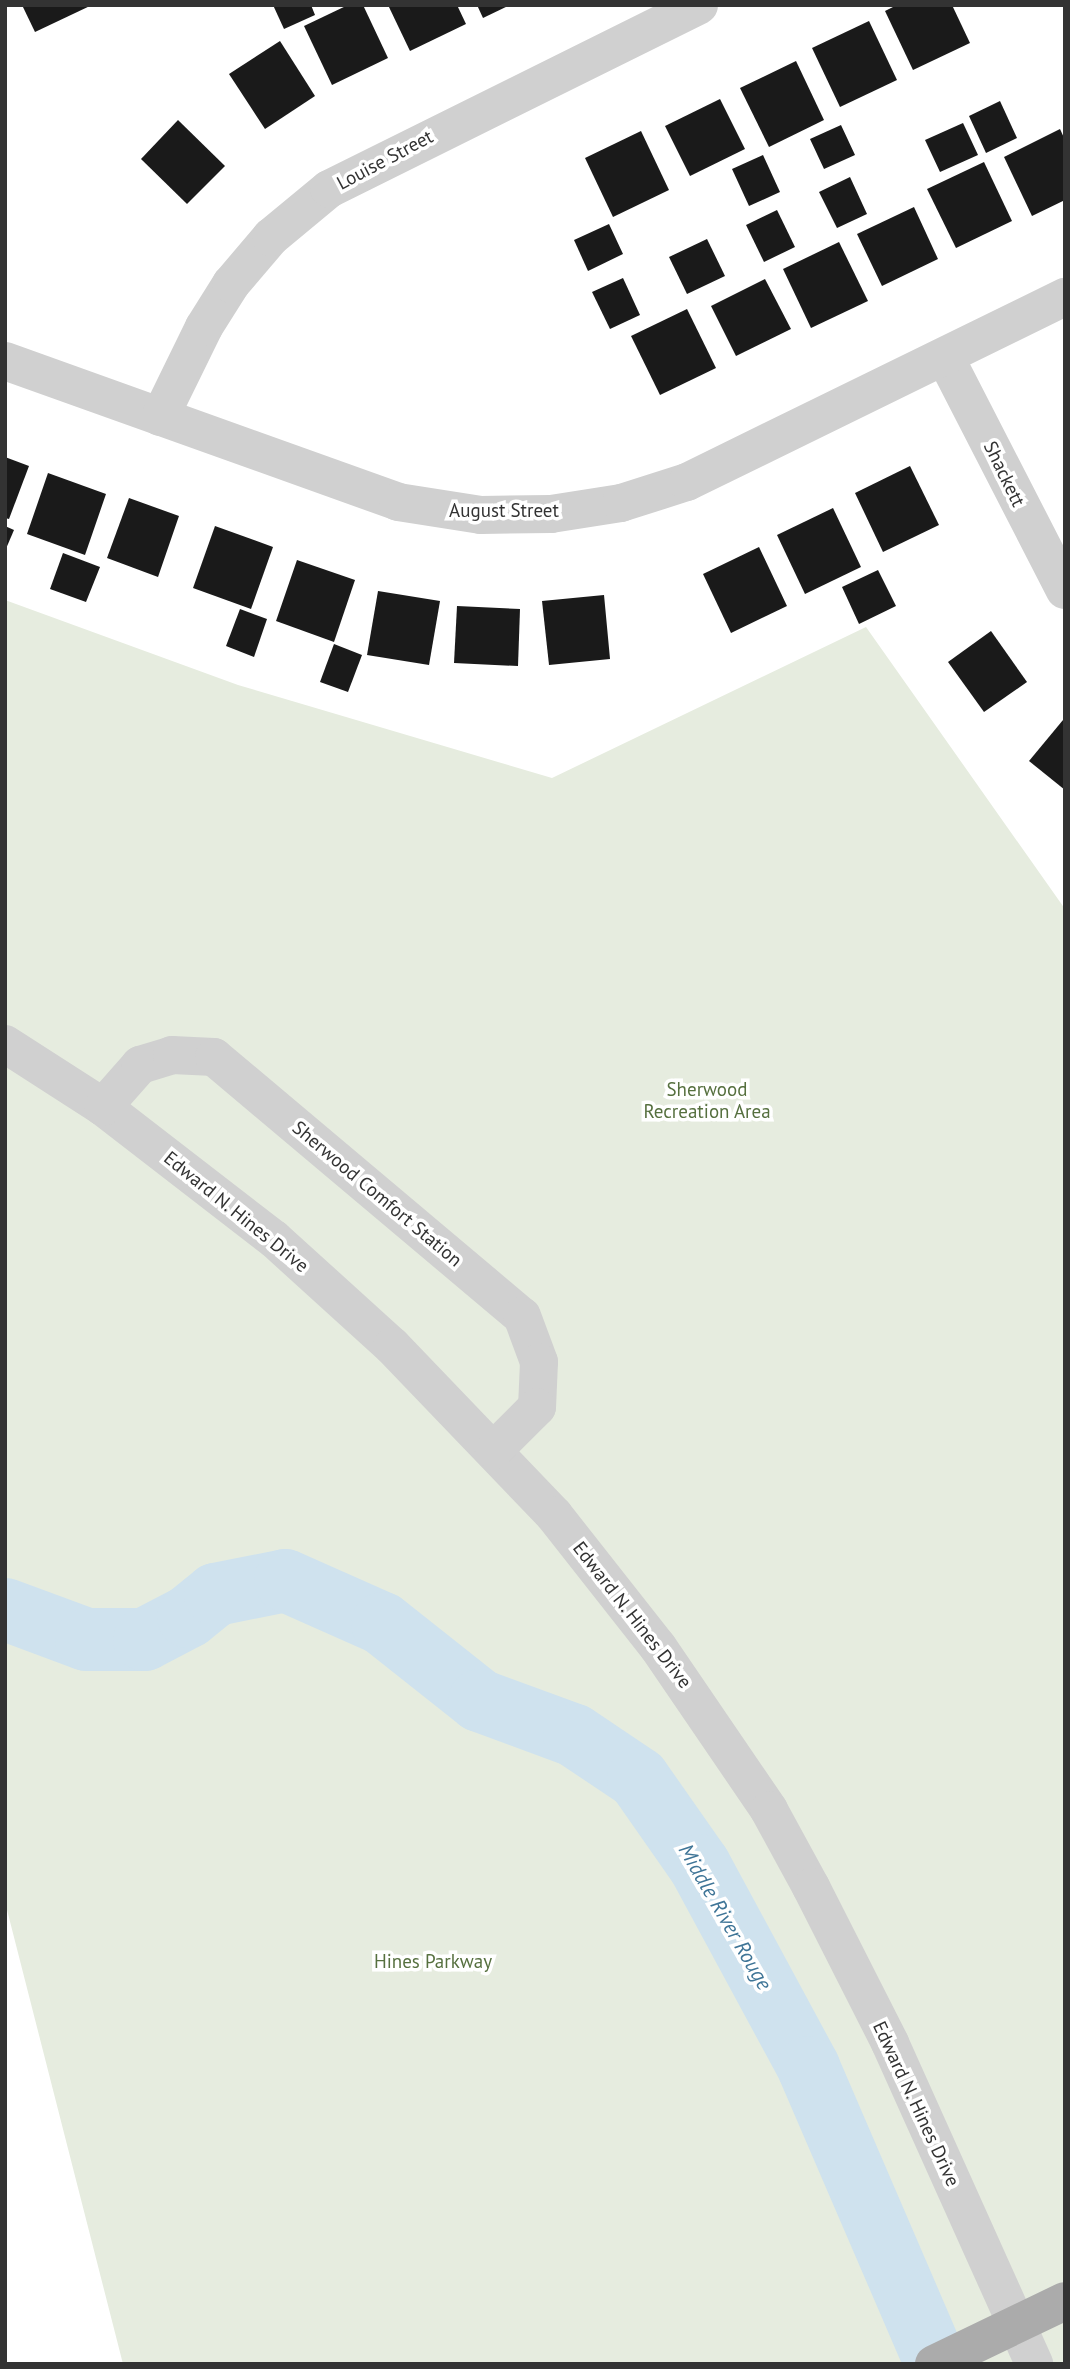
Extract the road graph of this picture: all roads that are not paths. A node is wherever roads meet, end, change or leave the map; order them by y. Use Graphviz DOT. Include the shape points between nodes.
graph roads {
  1 [pos="699,5"];
  2 [pos="1065,297"];
  3 [pos="945,357"];
  4 [pos="5,361"];
  5 [pos="160,417"];
  6 [pos="1065,590"];
  7 [pos="5,1044"];
  8 [pos="103,1107"];
  9 [pos="494,1450"];
  10 [pos="1065,2301"];
  11 [pos="934,2364"];
  12 [pos="1034,2364"];
  1 -- 5 [label="street, Louise Street" via="329,188 271,237 231,284 204,327"];
  2 -- 3 [label="street, August Street"];
  3 -- 5 [label="street, August Street" via="687,482 621,503 551,514 481,514 398,502"];
  3 -- 6 [label="street, Shackett"];
  4 -- 5 [label="street, August Street"];
  7 -- 8 [label="street, Edward N. Hines Drive"];
  8 -- 9 [label="street, Edward N. Hines Drive" via="274,1239 392,1346"];
  8 -- 9 [label="street, Sherwood Comfort Station" via="140,1065 172,1055 214,1057 522,1315 539,1362 537,1407"];
  9 -- 12 [label="street, Edward N. Hines Drive" via="554,1515 658,1647 769,1810 890,2043"];
  10 -- 11 [label="main road, bridge"];
}
